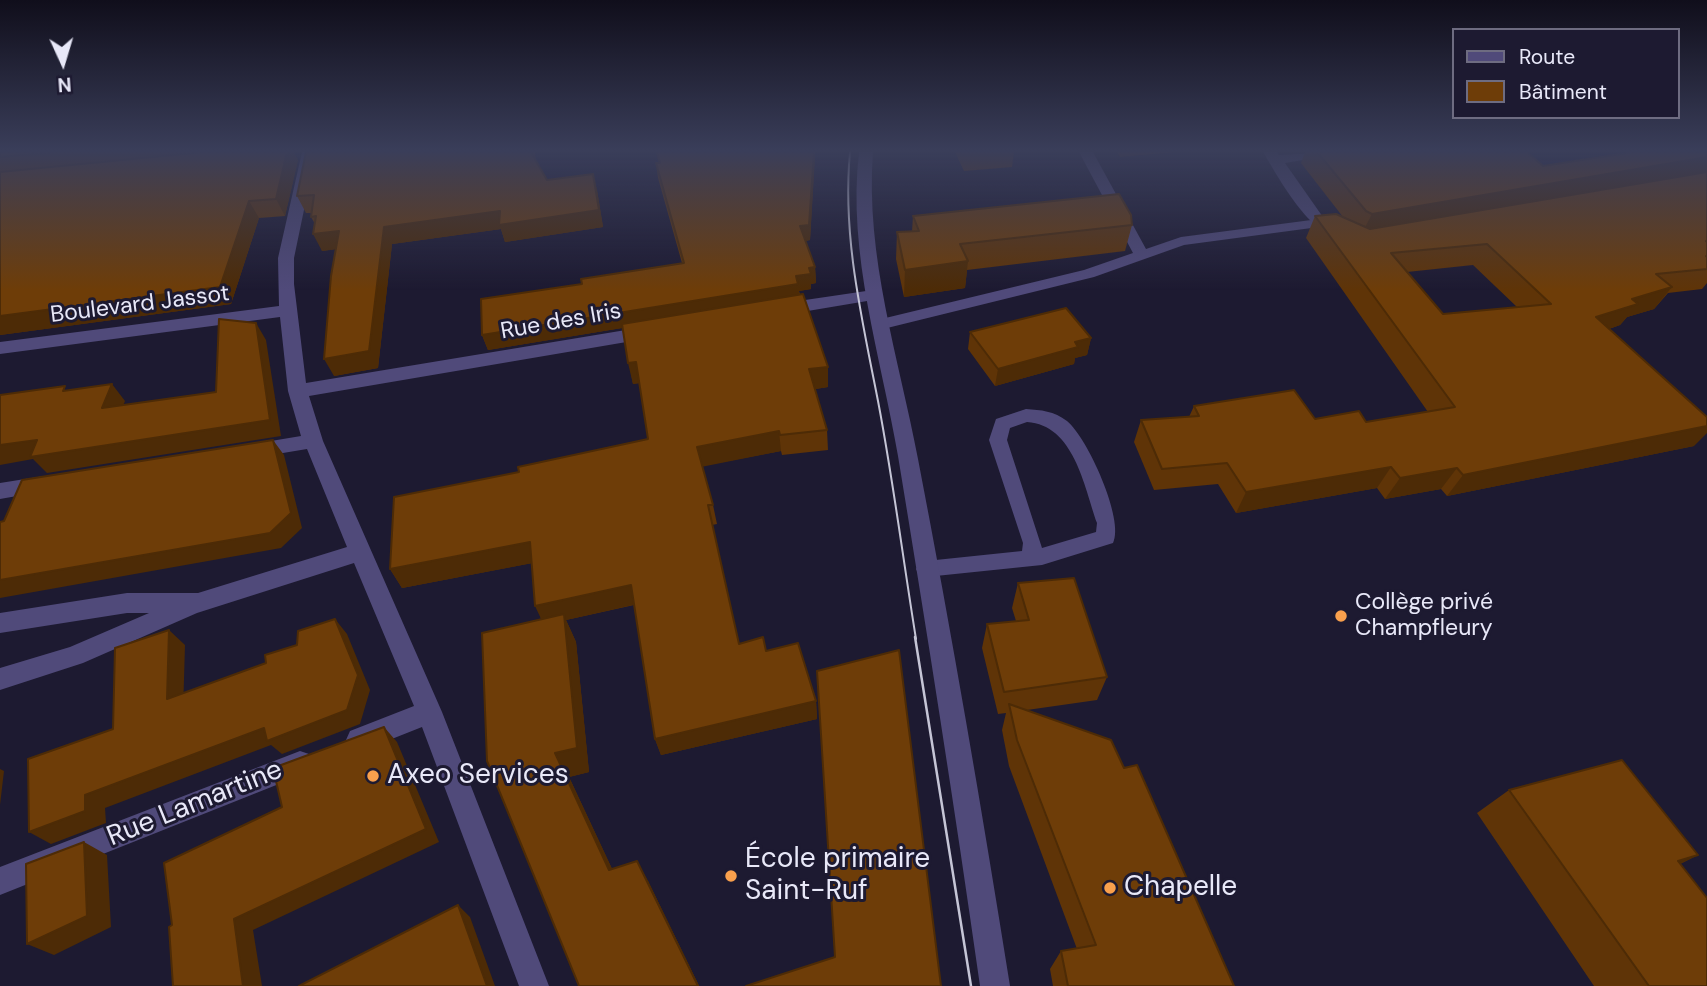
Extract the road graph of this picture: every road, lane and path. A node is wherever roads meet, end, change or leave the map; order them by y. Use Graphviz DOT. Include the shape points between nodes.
graph roads {
  1 [pos="294,198"];
  2 [pos="864,198"];
  3 [pos="1111,198"];
  4 [pos="1302,198"];
  5 [pos="1320,223"];
  6 [pos="1349,238"];
  7 [pos="1142,256"];
  8 [pos="873,295"];
  9 [pos="286,311"];
  10 [pos="760,313"];
  11 [pos="879,325"];
  12 [pos="665,329"];
  13 [pos="0,348"];
  14 [pos="298,391"];
  15 [pos="313,442"];
  16 [pos="231,454"];
  17 [pos="68,480"];
  18 [pos="0,491"];
  19 [pos="360,552"];
  20 [pos="1031,556"];
  21 [pos="926,569"];
  22 [pos="198,603"];
  23 [pos="0,622"];
  24 [pos="0,679"];
  25 [pos="429,712"];
  26 [pos="0,881"];
  27 [pos="534,986"];
  28 [pos="995,986"];
  1 -- 9 [label="street" via="286,258"];
  2 -- 8 [label="street"];
  3 -- 7 [label="lane"];
  4 -- 5 [label="street"];
  5 -- 6 [label="street"];
  5 -- 7 [label="lane" via="1181,242"];
  7 -- 11 [label="lane" via="1089,274"];
  8 -- 10 [label="street"];
  8 -- 11 [label="street"];
  9 -- 13 [label="street, Boulevard Jassot"];
  9 -- 14 [label="street"];
  11 -- 21 [label="street" via="898,402"];
  12 -- 14 [label="street, Rue des Iris"];
  14 -- 15 [label="street"];
  15 -- 16 [label="street"];
  15 -- 19 [label="street"];
  17 -- 18 [label="street"];
  19 -- 22 [label="street"];
  19 -- 25 [label="street"];
  20 -- 20 [label="lane" via="1087,547 1105,537 1107,523 1069,430 1051,416 1018,415 1002,424 998,440 1033,543"];
  20 -- 21 [label="lane"];
  21 -- 28 [label="street" via="957,732"];
  22 -- 23 [label="street" via="127,603"];
  22 -- 24 [label="street" via="74,656"];
  25 -- 26 [label="street, Rue Lamartine"];
  25 -- 27 [label="street"];
}
